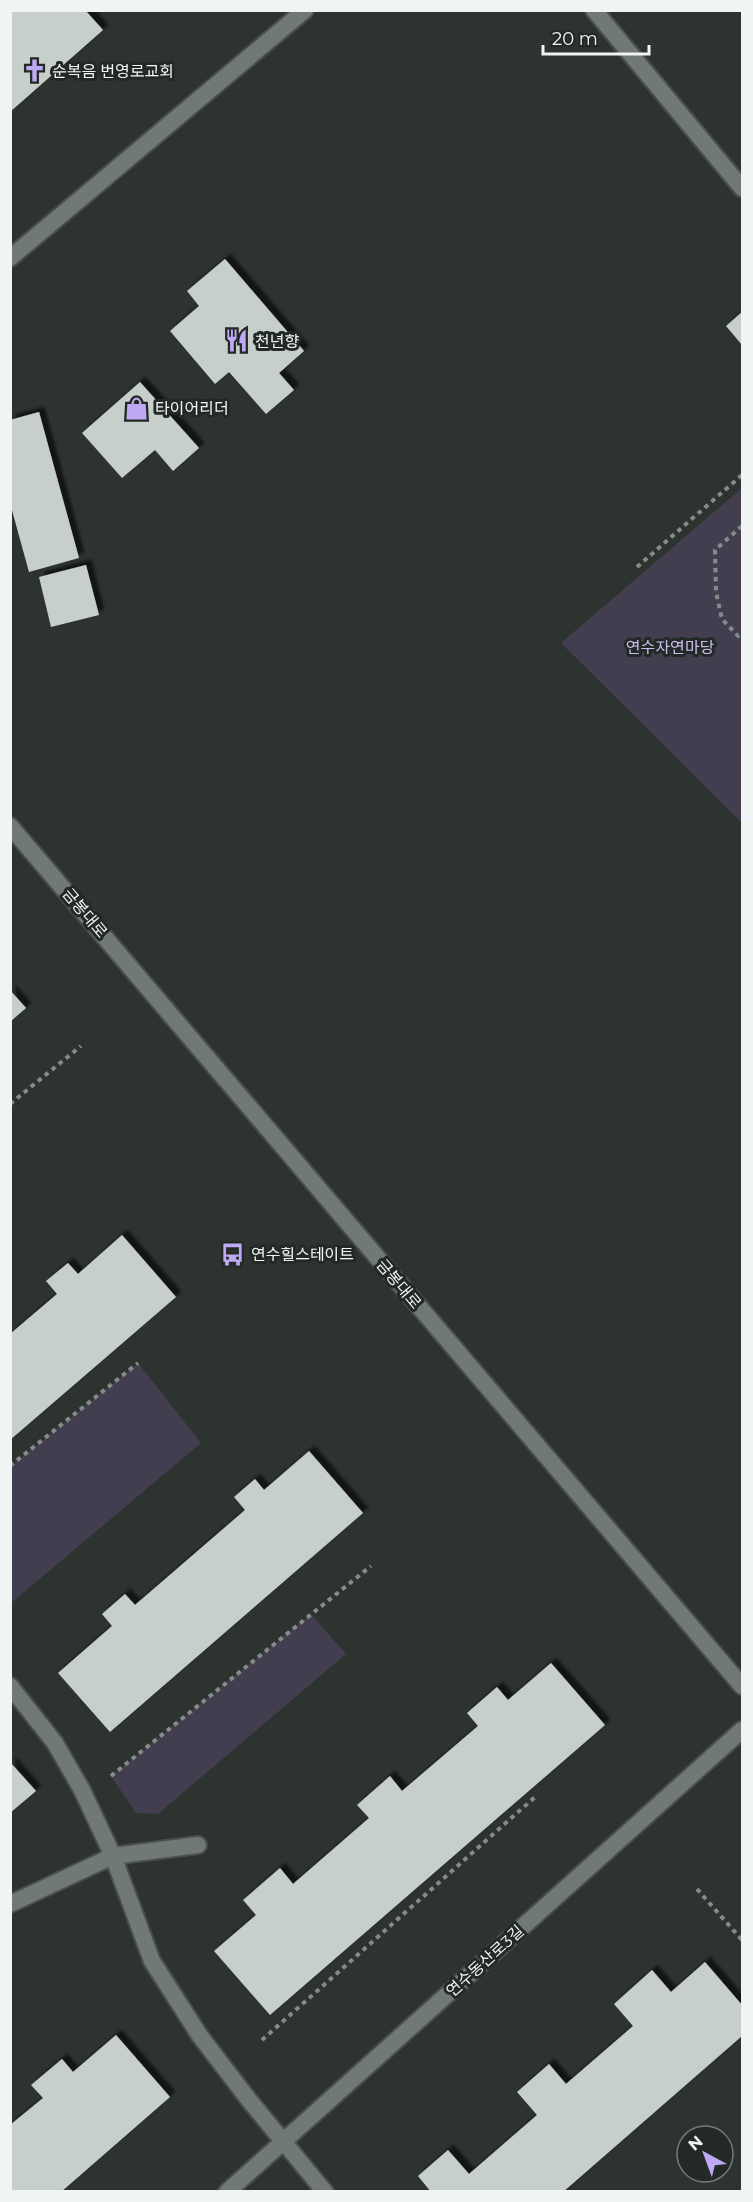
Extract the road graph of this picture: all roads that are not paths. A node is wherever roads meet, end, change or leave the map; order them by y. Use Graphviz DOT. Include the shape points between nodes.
graph roads {
  1 [pos="305,10"];
  2 [pos="594,10"];
  3 [pos="742,188"];
  4 [pos="10,258"];
  5 [pos="10,826"];
  6 [pos="10,1686"];
  7 [pos="742,1686"];
  8 [pos="742,1730"];
  9 [pos="198,1845"];
  10 [pos="113,1856"];
  11 [pos="10,1904"];
  12 [pos="284,2142"];
  13 [pos="227,2192"];
  14 [pos="325,2192"];
  1 -- 4 [label="street"];
  2 -- 3 [label="street"];
  5 -- 7 [label="street, 금봉대로"];
  6 -- 10 [label="street" via="56,1743"];
  8 -- 12 [label="street, 연수동산로3길"];
  9 -- 10 [label="street"];
  10 -- 11 [label="street"];
  10 -- 12 [label="street" via="152,1961 200,2036"];
  12 -- 13 [label="street, 연수동산로3길"];
  12 -- 14 [label="street"];
}
